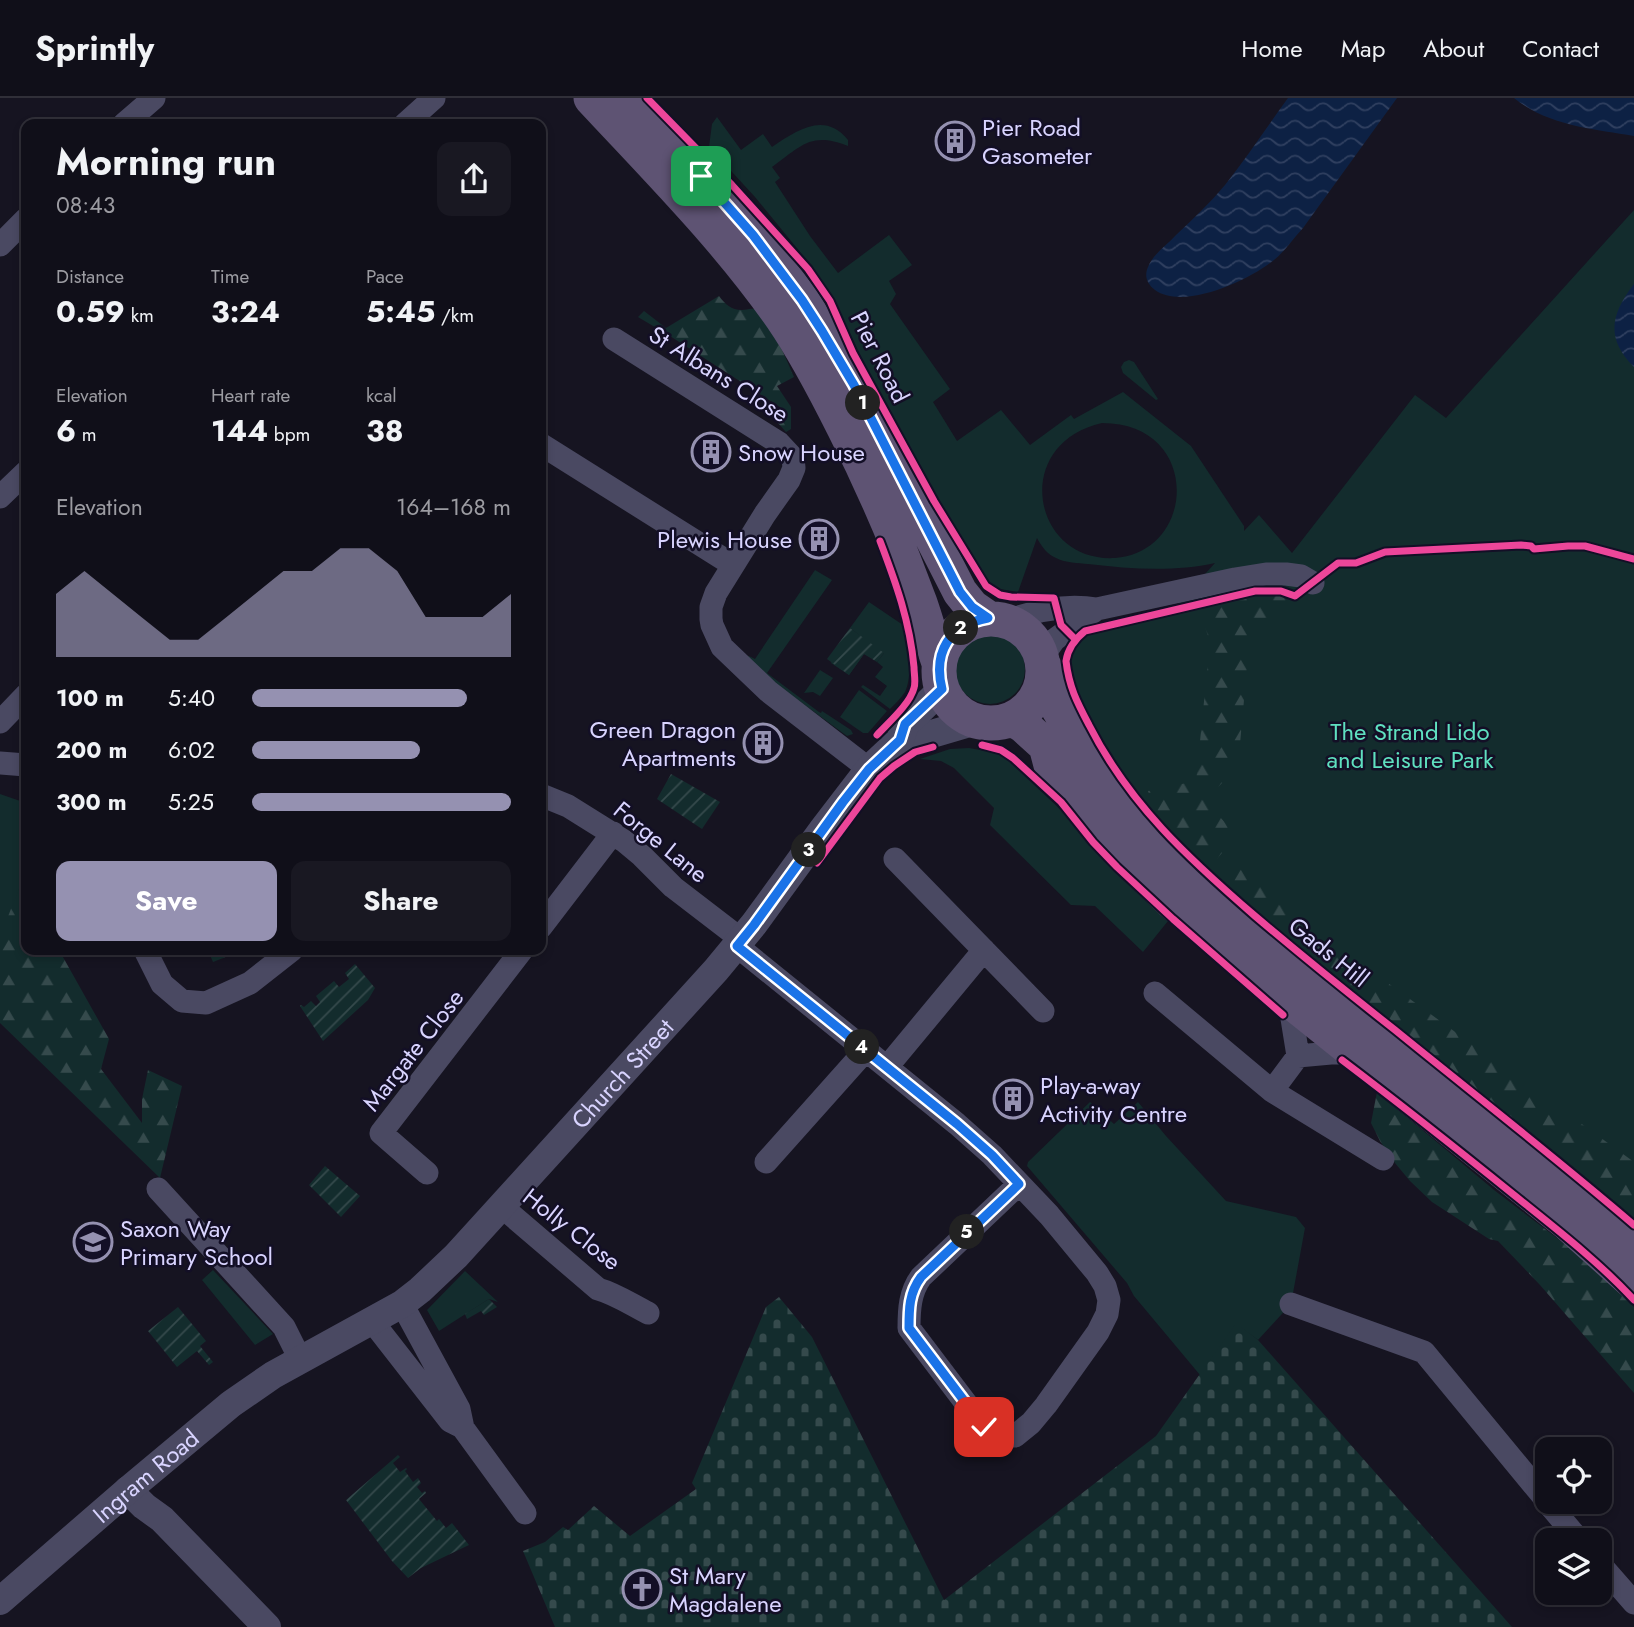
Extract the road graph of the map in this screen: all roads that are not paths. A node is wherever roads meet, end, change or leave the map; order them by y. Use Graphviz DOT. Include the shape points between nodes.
graph roads {
  1 [pos="154,98"];
  2 [pos="434,98"];
  3 [pos="591,98"];
  4 [pos="628,98"];
  5 [pos="130,119"];
  6 [pos="411,119"];
  7 [pos="21,224"];
  8 [pos="0,245"];
  9 [pos="614,339"];
  10 [pos="546,448"];
  11 [pos="21,477"];
  12 [pos="0,497"];
  13 [pos="733,565"];
  14 [pos="1313,583"];
  15 [pos="1097,609"];
  16 [pos="998,620"];
  17 [pos="1043,662"];
  18 [pos="940,676"];
  19 [pos="21,700"];
  20 [pos="993,721"];
  21 [pos="0,722"];
  22 [pos="900,740"];
  23 [pos="0,763"];
  24 [pos="21,765"];
  25 [pos="869,769"];
  26 [pos="546,797"];
  27 [pos="613,833"];
  28 [pos="895,859"];
  29 [pos="546,920"];
  30 [pos="739,943"];
  31 [pos="984,950"];
  32 [pos="148,955"];
  33 [pos="286,955"];
  34 [pos="519,955"];
  35 [pos="1155,993"];
  36 [pos="1289,1000"];
  37 [pos="1043,1011"];
  38 [pos="866,1050"];
  39 [pos="1355,1053"];
  40 [pos="1298,1056"];
  41 [pos="887,1067"];
  42 [pos="1272,1091"];
  43 [pos="1383,1159"];
  44 [pos="766,1162"];
  45 [pos="427,1173"];
  46 [pos="1019,1184"];
  47 [pos="158,1189"];
  48 [pos="501,1206"];
  49 [pos="1634,1247"];
  50 [pos="1634,1283"];
  51 [pos="402,1304"];
  52 [pos="1292,1304"];
  53 [pos="648,1313"];
  54 [pos="372,1321"];
  55 [pos="301,1361"];
  56 [pos="463,1428"];
  57 [pos="1535,1487"];
  58 [pos="128,1490"];
  59 [pos="525,1513"];
  60 [pos="1558,1514"];
  61 [pos="1569,1528"];
  62 [pos="1612,1578"];
  63 [pos="0,1601"];
  64 [pos="1634,1603"];
  65 [pos="267,1627"];
  1 -- 5 [label="street"];
  2 -- 6 [label="street"];
  3 -- 18 [label="main road" via="721,240 805,354 880,503 920,604"];
  4 -- 16 [label="main road, Pier Road" via="753,235 802,300 854,385 960,592 972,607"];
  7 -- 8 [label="street"];
  9 -- 13 [label="street, St Albans Close" via="779,443 793,458 789,480"];
  10 -- 13 [label="street"];
  11 -- 12 [label="street"];
  13 -- 25 [label="street, St Albans Close" via="711,607 712,625 722,647 768,691"];
  14 -- 15 [label="street" via="1301,576 1266,574"];
  15 -- 16 [label="street" via="1078,606"];
  15 -- 17 [label="street" via="1054,640"];
  16 -- 17 [label="main road" via="1023,629 1035,641"];
  16 -- 18 [label="main road" via="976,620 956,632 947,641"];
  17 -- 20 [label="main road" via="1043,679 1033,703 1024,712"];
  17 -- 49 [label="main road, Gads Hill" via="1058,708 1103,783 1189,880"];
  18 -- 20 [label="main road" via="949,703 961,714"];
  18 -- 22 [label="street, Church Street" via="905,724"];
  19 -- 21 [label="street"];
  20 -- 22 [label="street" via="916,741"];
  20 -- 36 [label="main road" via="1002,736 1030,757 1051,765 1098,825 1171,901"];
  22 -- 25 [label="street, Church Street"];
  23 -- 24 [label="street"];
  25 -- 30 [label="street, Church Street"];
  26 -- 27 [label="street, Forge Lane"];
  27 -- 29 [label="street"];
  27 -- 30 [label="street, Forge Lane"];
  28 -- 31 [label="street"];
  30 -- 38 [label="street, Forge Lane"];
  30 -- 48 [label="street, Church Street"];
  31 -- 37 [label="street"];
  31 -- 41 [label="street"];
  32 -- 33 [label="street" via="162,984 182,1001 206,1003 250,983"];
  34 -- 45 [label="street, Margate Close" via="381,1133"];
  35 -- 42 [label="street"];
  36 -- 39 [label="main road"];
  36 -- 40 [label="street"];
  38 -- 41 [label="street, Forge Lane"];
  38 -- 44 [label="street"];
  39 -- 40 [label="street"];
  39 -- 50 [label="main road" via="1566,1222"];
  40 -- 42 [label="street"];
  41 -- 46 [label="street, Forge Lane" via="992,1155"];
  42 -- 43 [label="street"];
  46 -- 46 [label="street" via="921,1277 913,1288 909,1314 909,1328 984,1427 1015,1436 1046,1405 1098,1332 1109,1300 1097,1273"];
  47 -- 55 [label="street" via="284,1327"];
  48 -- 51 [label="street, Church Street" via="456,1256"];
  48 -- 53 [label="street, Holly Close" via="598,1289"];
  51 -- 54 [label="street, Church Street"];
  51 -- 56 [label="street" via="459,1409"];
  52 -- 57 [label="street" via="1423,1352"];
  54 -- 55 [label="street, Church Street"];
  54 -- 56 [label="street" via="450,1421"];
  55 -- 58 [label="street, Ingram Road" via="231,1404"];
  56 -- 59 [label="street"];
  58 -- 63 [label="street, Ingram Road"];
  58 -- 65 [label="street"];
  60 -- 61 [label="street"];
  62 -- 64 [label="street"];
}
